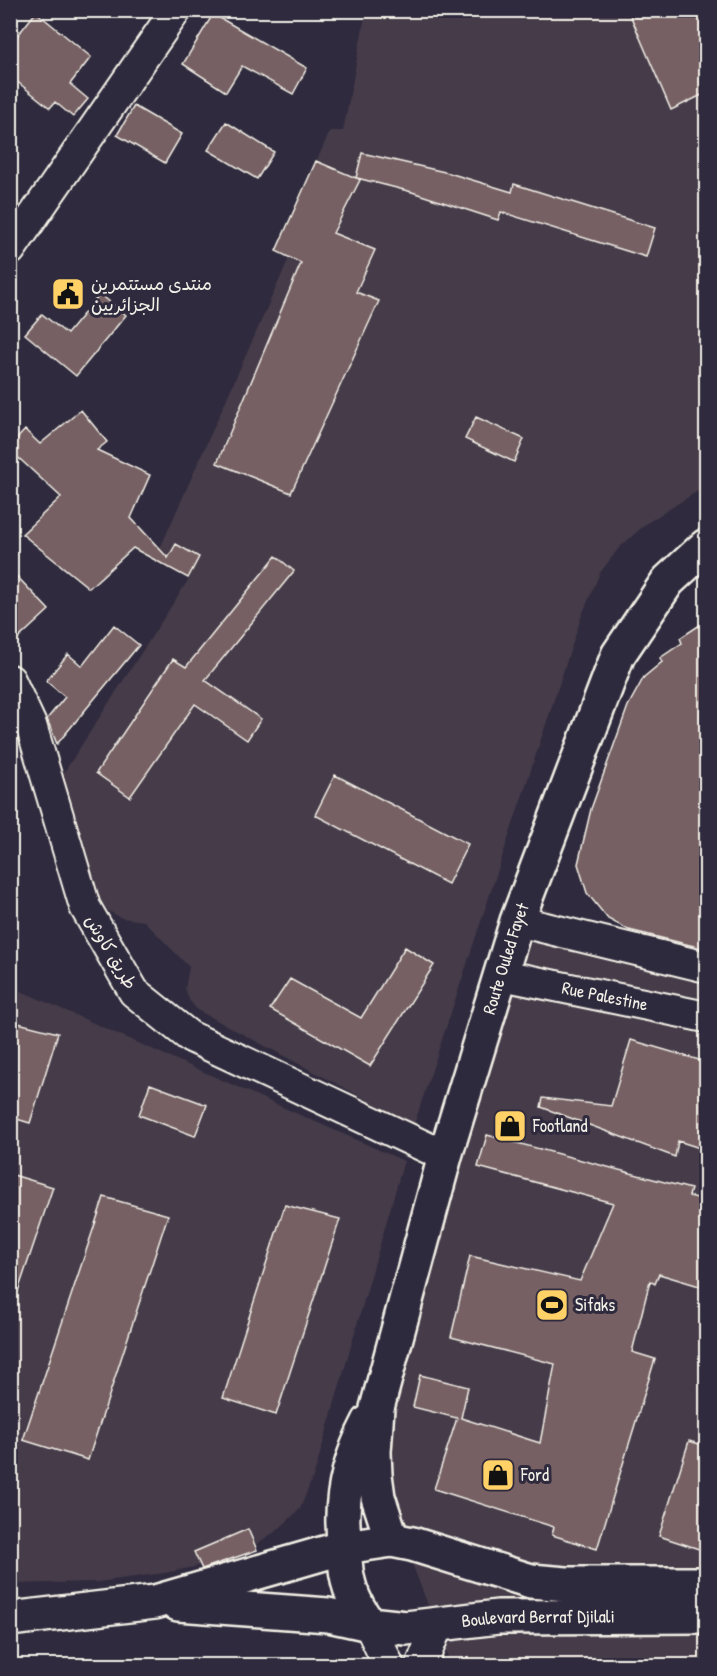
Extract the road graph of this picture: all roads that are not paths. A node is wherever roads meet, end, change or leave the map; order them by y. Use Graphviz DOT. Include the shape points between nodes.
graph roads {
  1 [pos="176,10"];
  2 [pos="10,250"];
  3 [pos="706,546"];
  4 [pos="10,680"];
  5 [pos="517,921"];
  6 [pos="706,967"];
  7 [pos="502,975"];
  8 [pos="706,1017"];
  9 [pos="445,1156"];
  10 [pos="377,1408"];
  11 [pos="392,1540"];
  12 [pos="345,1547"];
  13 [pos="706,1584"];
  14 [pos="155,1602"];
  15 [pos="706,1616"];
  16 [pos="10,1619"];
  17 [pos="369,1624"];
  18 [pos="438,1624"];
  19 [pos="389,1665"];
  20 [pos="421,1665"];
  1 -- 2 [label="street"];
  3 -- 5 [label="main road, Route Ouled Fayet" via="668,581 618,655"];
  4 -- 9 [label="street, طريق كاوش" via="31,725 85,907 134,992 189,1036"];
  5 -- 6 [label="street"];
  5 -- 7 [label="main road, Route Ouled Fayet"];
  7 -- 8 [label="street, Rue Palestine"];
  7 -- 9 [label="main road, Route Ouled Fayet"];
  9 -- 10 [label="main road, Route Ouled Fayet"];
  10 -- 11 [label="main road" via="375,1474"];
  10 -- 12 [label="main road" via="347,1477 342,1512"];
  11 -- 12 [label="main road, Boulevard Berraf Djilali"];
  11 -- 13 [label="main road, Boulevard Berraf Djilali" via="531,1581"];
  12 -- 14 [label="main road, Boulevard Berraf Djilali"];
  12 -- 17 [label="main road" via="349,1588"];
  14 -- 16 [label="main road"];
  14 -- 17 [label="main road, Boulevard Berraf Djilali" via="318,1614"];
  15 -- 18 [label="main road, Boulevard Berraf Djilali" via="498,1617"];
  17 -- 18 [label="main road, Boulevard Berraf Djilali" via="406,1628"];
  17 -- 19 [label="street"];
  18 -- 20 [label="street"];
}
